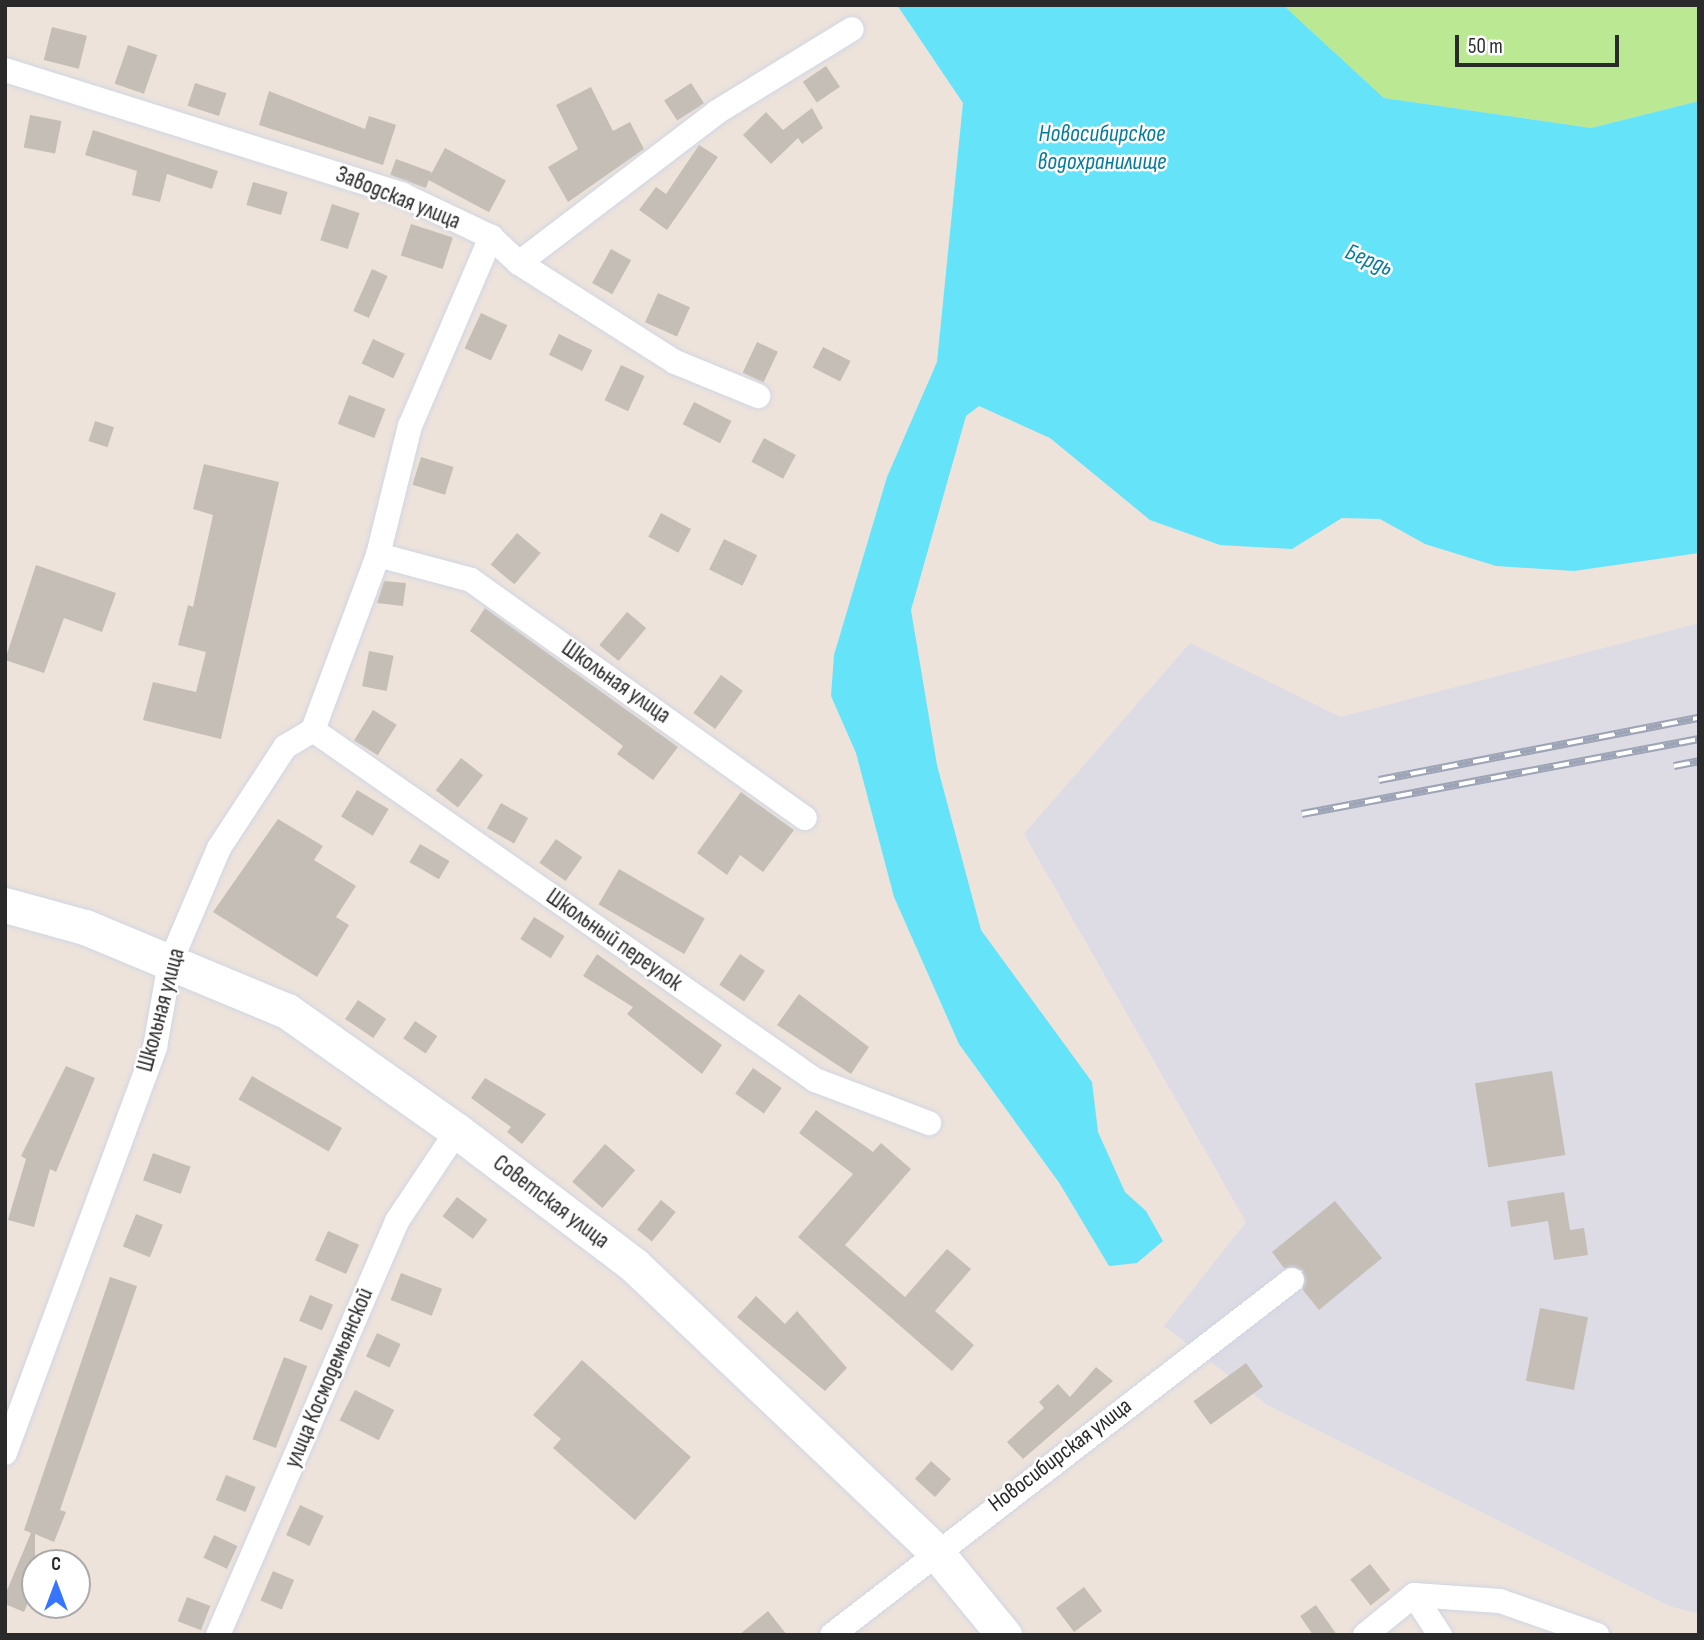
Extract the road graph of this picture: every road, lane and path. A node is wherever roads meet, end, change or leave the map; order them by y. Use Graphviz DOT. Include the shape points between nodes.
graph roads {
  1 [pos="852,29"];
  2 [pos="5,70"];
  3 [pos="491,237"];
  4 [pos="519,263"];
  5 [pos="758,396"];
  6 [pos="378,555"];
  7 [pos="313,730"];
  8 [pos="805,818"];
  9 [pos="5,905"];
  10 [pos="170,963"];
  11 [pos="929,1122"];
  12 [pos="457,1131"];
  13 [pos="1292,1280"];
  14 [pos="5,1453"];
  15 [pos="935,1551"];
  16 [pos="1414,1595"];
  17 [pos="218,1635"];
  18 [pos="832,1635"];
  19 [pos="1004,1635"];
  20 [pos="1365,1635"];
  21 [pos="1440,1635"];
  22 [pos="1597,1635"];
  1 -- 4 [label="street" via="717,112"];
  2 -- 3 [label="street, Заводская улица" via="403,195"];
  3 -- 4 [label="street, Заводская улица"];
  3 -- 6 [label="street" via="410,426"];
  4 -- 5 [label="street, Заводская улица" via="675,362"];
  6 -- 7 [label="street"];
  6 -- 8 [label="street, Школьная улица" via="471,580"];
  7 -- 10 [label="street, Школьная улица" via="285,747 219,848"];
  7 -- 11 [label="street, Школьный переулок" via="815,1080"];
  9 -- 10 [label="main road, Советская улица" via="85,927"];
  10 -- 12 [label="main road, Советская улица" via="287,1011"];
  10 -- 14 [label="street, Школьная улица" via="155,1047"];
  12 -- 15 [label="main road, Советская улица" via="634,1265"];
  12 -- 17 [label="street, улица Космодемьянской" via="397,1221"];
  13 -- 15 [label="street, Новосибирская улица"];
  15 -- 18 [label="street, Новосибирская улица"];
  15 -- 19 [label="main road, Советская улица"];
  16 -- 20 [label="street"];
  16 -- 21 [label="street"];
  16 -- 22 [label="street" via="1500,1601"];
}
